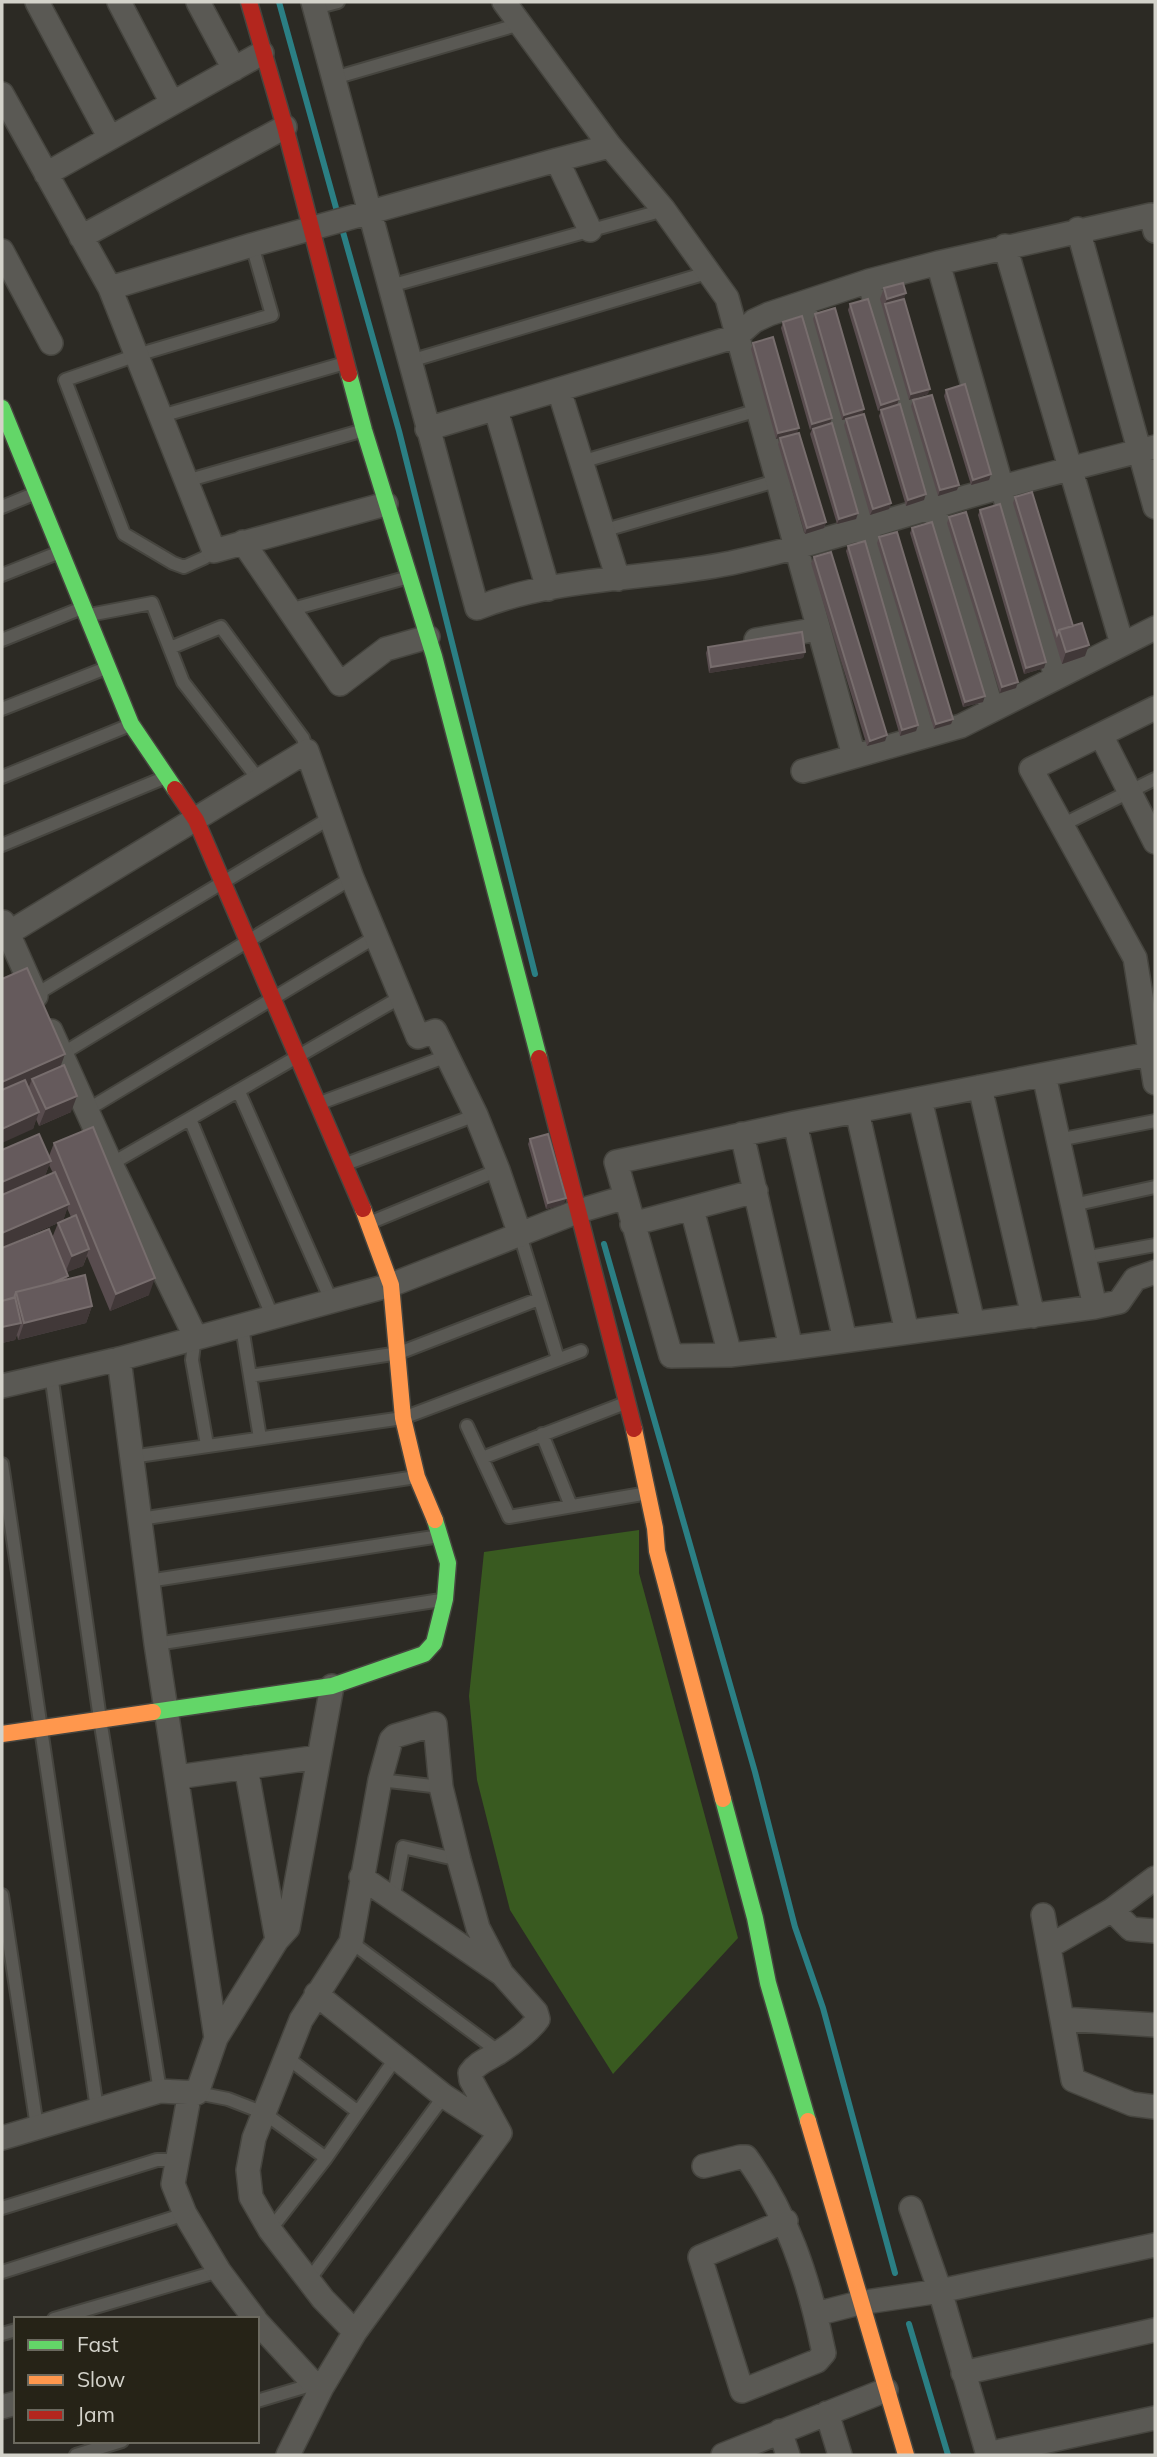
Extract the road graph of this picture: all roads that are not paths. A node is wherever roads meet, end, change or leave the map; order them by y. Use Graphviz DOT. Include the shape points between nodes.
graph roads {
  1 [pos="37,2"];
  2 [pos="119,2"];
  3 [pos="198,2"];
  4 [pos="249,2"];
  5 [pos="338,2"];
  6 [pos="504,2"];
  7 [pos="314,5"];
  8 [pos="520,24"];
  9 [pos="262,53"];
  10 [pos="234,69"];
  11 [pos="334,78"];
  12 [pos="2,94"];
  13 [pos="172,103"];
  14 [pos="285,127"];
  15 [pos="110,138"];
  16 [pos="610,146"];
  17 [pos="557,160"];
  18 [pos="46,174"];
  19 [pos="664,210"];
  20 [pos="367,213"];
  21 [pos="321,226"];
  22 [pos="1078,229"];
  23 [pos="590,230"];
  24 [pos="1155,231"];
  25 [pos="81,237"];
  26 [pos="251,245"];
  27 [pos="1005,246"];
  28 [pos="2,251"];
  29 [pos="938,262"];
  30 [pos="710,272"];
  31 [pos="7,275"];
  32 [pos="869,281"];
  33 [pos="390,286"];
  34 [pos="110,288"];
  35 [pos="803,303"];
  36 [pos="737,336"];
  37 [pos="51,343"];
  38 [pos="136,355"];
  39 [pos="410,361"];
  40 [pos="345,363"];
  41 [pos="559,390"];
  42 [pos="2,408"];
  43 [pos="496,410"];
  44 [pos="758,410"];
  45 [pos="161,416"];
  46 [pos="427,429"];
  47 [pos="364,430"];
  48 [pos="7,436"];
  49 [pos="1147,449"];
  50 [pos="581,462"];
  51 [pos="1071,469"];
  52 [pos="186,481"];
  53 [pos="776,481"];
  54 [pos="1001,487"];
  55 [pos="36,493"];
  56 [pos="386,504"];
  57 [pos="2,507"];
  58 [pos="934,507"];
  59 [pos="1155,507"];
  60 [pos="866,527"];
  61 [pos="602,531"];
  62 [pos="243,542"];
  63 [pos="795,548"];
  64 [pos="214,551"];
  65 [pos="60,552"];
  66 [pos="2,575"];
  67 [pos="409,577"];
  68 [pos="618,579"];
  69 [pos="548,589"];
  70 [pos="289,610"];
  71 [pos="84,611"];
  72 [pos="1155,628"];
  73 [pos="818,629"];
  74 [pos="428,637"];
  75 [pos="2,640"];
  76 [pos="737,644"];
  77 [pos="1122,644"];
  78 [pos="170,648"];
  79 [pos="106,667"];
  80 [pos="1056,677"];
  81 [pos="1155,708"];
  82 [pos="2,709"];
  83 [pos="992,710"];
  84 [pos="131,724"];
  85 [pos="1101,735"];
  86 [pos="924,736"];
  87 [pos="307,751"];
  88 [pos="854,756"];
  89 [pos="803,771"];
  90 [pos="2,777"];
  91 [pos="167,777"];
  92 [pos="1155,779"];
  93 [pos="259,780"];
  94 [pos="1129,792"];
  95 [pos="330,818"];
  96 [pos="197,820"];
  97 [pos="1062,825"];
  98 [pos="1155,842"];
  99 [pos="2,845"];
  100 [pos="352,878"];
  101 [pos="224,881"];
  102 [pos="4,930"];
  103 [pos="377,936"];
  104 [pos="249,941"];
  105 [pos="35,995"];
  106 [pos="274,997"];
  107 [pos="401,997"];
  108 [pos="62,1054"];
  109 [pos="1153,1054"];
  110 [pos="299,1056"];
  111 [pos="447,1056"];
  112 [pos="1044,1074"];
  113 [pos="1155,1083"];
  114 [pos="980,1087"];
  115 [pos="239,1092"];
  116 [pos="920,1099"];
  117 [pos="319,1103"];
  118 [pos="87,1110"];
  119 [pos="857,1111"];
  120 [pos="476,1115"];
  121 [pos="190,1119"];
  122 [pos="1155,1121"];
  123 [pos="795,1123"];
  124 [pos="742,1134"];
  125 [pos="1058,1140"];
  126 [pos="111,1164"];
  127 [pos="345,1165"];
  128 [pos="498,1170"];
  129 [pos="1155,1187"];
  130 [pos="756,1191"];
  131 [pos="626,1197"];
  132 [pos="1073,1205"];
  133 [pos="692,1209"];
  134 [pos="579,1211"];
  135 [pos="369,1223"];
  136 [pos="632,1224"];
  137 [pos="520,1235"];
  138 [pos="1155,1245"];
  139 [pos="1084,1258"];
  140 [pos="1155,1272"];
  141 [pos="391,1285"];
  142 [pos="539,1299"];
  143 [pos="331,1300"];
  144 [pos="1095,1307"];
  145 [pos="1033,1316"];
  146 [pos="273,1318"];
  147 [pos="973,1324"];
  148 [pos="242,1326"];
  149 [pos="907,1332"];
  150 [pos="195,1336"];
  151 [pos="845,1340"];
  152 [pos="791,1348"];
  153 [pos="581,1351"];
  154 [pos="399,1353"];
  155 [pos="730,1354"];
  156 [pos="119,1359"];
  157 [pos="558,1359"];
  158 [pos="51,1374"];
  159 [pos="250,1376"];
  160 [pos="2,1385"];
  161 [pos="628,1402"];
  162 [pos="403,1418"];
  163 [pos="467,1426"];
  164 [pos="542,1434"];
  165 [pos="260,1438"];
  166 [pos="207,1445"];
  167 [pos="131,1457"];
  168 [pos="482,1458"];
  169 [pos="2,1464"];
  170 [pos="417,1476"];
  171 [pos="648,1493"];
  172 [pos="571,1506"];
  173 [pos="139,1519"];
  174 [pos="441,1536"];
  175 [pos="148,1581"];
  176 [pos="445,1599"];
  177 [pos="156,1644"];
  178 [pos="332,1686"];
  179 [pos="166,1710"];
  180 [pos="100,1719"];
  181 [pos="39,1729"];
  182 [pos="2,1734"];
  183 [pos="319,1757"];
  184 [pos="246,1767"];
  185 [pos="177,1777"];
  186 [pos="380,1780"];
  187 [pos="441,1787"];
  188 [pos="459,1860"];
  189 [pos="361,1877"];
  190 [pos="1155,1878"];
  191 [pos="2,1895"];
  192 [pos="393,1900"];
  193 [pos="1112,1910"];
  194 [pos="1043,1915"];
  195 [pos="1155,1931"];
  196 [pos="276,1940"];
  197 [pos="352,1942"];
  198 [pos="1050,1946"];
  199 [pos="502,1974"];
  200 [pos="316,1994"];
  201 [pos="1062,2019"];
  202 [pos="1155,2025"];
  203 [pos="216,2038"];
  204 [pos="499,2052"];
  205 [pos="285,2056"];
  206 [pos="395,2059"];
  207 [pos="160,2091"];
  208 [pos="193,2092"];
  209 [pos="444,2096"];
  210 [pos="1155,2107"];
  211 [pos="97,2109"];
  212 [pos="358,2112"];
  213 [pos="264,2113"];
  214 [pos="37,2127"];
  215 [pos="500,2133"];
  216 [pos="2,2138"];
  217 [pos="326,2158"];
  218 [pos="177,2160"];
  219 [pos="704,2166"];
  220 [pos="2,2208"];
  221 [pos="911,2208"];
  222 [pos="185,2214"];
  223 [pos="786,2221"];
  224 [pos="270,2230"];
  225 [pos="1155,2245"];
  226 [pos="219,2271"];
  227 [pos="2,2272"];
  228 [pos="309,2280"];
  229 [pos="940,2291"];
  230 [pos="859,2302"];
  231 [pos="816,2314"];
  232 [pos="61,2317"];
  233 [pos="252,2317"];
  234 [pos="259,2326"];
  235 [pos="1155,2330"];
  236 [pos="355,2332"];
  237 [pos="963,2373"];
  238 [pos="318,2386"];
  239 [pos="886,2390"];
  240 [pos="259,2401"];
  241 [pos="827,2413"];
  242 [pos="1155,2418"];
  243 [pos="780,2431"];
  244 [pos="115,2443"];
  245 [pos="75,2455"];
  246 [pos="287,2455"];
  247 [pos="723,2455"];
  248 [pos="788,2455"];
  249 [pos="840,2455"];
  250 [pos="906,2455"];
  251 [pos="987,2455"];
  1 -- 15 [label="street"];
  2 -- 13 [label="street"];
  3 -- 10 [label="street"];
  4 -- 9 [label="street"];
  5 -- 7 [label="lane"];
  6 -- 8 [label="street"];
  7 -- 11 [label="street"];
  8 -- 11 [label="lane"];
  8 -- 16 [label="street"];
  9 -- 10 [label="street"];
  9 -- 14 [label="street"];
  10 -- 13 [label="street"];
  11 -- 20 [label="street"];
  12 -- 18 [label="street"];
  13 -- 15 [label="street"];
  14 -- 21 [label="street"];
  14 -- 25 [label="street"];
  15 -- 18 [label="street"];
  16 -- 17 [label="street"];
  16 -- 19 [label="street"];
  17 -- 20 [label="street"];
  17 -- 23 [label="street"];
  18 -- 25 [label="street"];
  19 -- 23 [label="lane"];
  19 -- 30 [label="street"];
  20 -- 21 [label="street"];
  20 -- 33 [label="street"];
  21 -- 26 [label="street"];
  21 -- 40 [label="street"];
  22 -- 24 [label="street" via="1150,215"];
  22 -- 27 [label="street"];
  22 -- 49 [label="street"];
  23 -- 33 [label="lane"];
  25 -- 34 [label="street"];
  26 -- 34 [label="street"];
  26 -- 38 [label="lane" via="272,315"];
  27 -- 29 [label="street"];
  27 -- 51 [label="street"];
  28 -- 31 [label="street"];
  29 -- 32 [label="street"];
  29 -- 54 [label="street"];
  30 -- 36 [label="street" via="727,298"];
  30 -- 39 [label="lane"];
  31 -- 37 [label="street"];
  32 -- 35 [label="street"];
  32 -- 58 [label="street"];
  33 -- 39 [label="street"];
  34 -- 38 [label="street"];
  35 -- 36 [label="street" via="761,318"];
  35 -- 60 [label="street"];
  36 -- 41 [label="street"];
  36 -- 44 [label="street"];
  38 -- 45 [label="street"];
  38 -- 64 [label="lane" via="65,380 124,534 184,567"];
  39 -- 46 [label="street"];
  40 -- 45 [label="lane"];
  40 -- 47 [label="street"];
  41 -- 43 [label="street"];
  41 -- 50 [label="street"];
  42 -- 48 [label="street"];
  43 -- 46 [label="street"];
  43 -- 69 [label="street"];
  44 -- 50 [label="lane"];
  44 -- 53 [label="street"];
  45 -- 52 [label="street"];
  46 -- 69 [label="street" via="477,608"];
  47 -- 52 [label="lane"];
  47 -- 56 [label="street"];
  48 -- 55 [label="street"];
  49 -- 51 [label="street"];
  49 -- 59 [label="street"];
  50 -- 61 [label="street"];
  51 -- 54 [label="street"];
  51 -- 77 [label="street"];
  52 -- 64 [label="street"];
  53 -- 61 [label="lane"];
  53 -- 63 [label="street"];
  54 -- 58 [label="street"];
  54 -- 80 [label="street"];
  55 -- 57 [label="lane"];
  55 -- 65 [label="street"];
  56 -- 62 [label="street"];
  56 -- 67 [label="street"];
  58 -- 60 [label="street"];
  58 -- 83 [label="street"];
  60 -- 63 [label="street"];
  60 -- 86 [label="street"];
  61 -- 68 [label="street"];
  62 -- 64 [label="street"];
  62 -- 70 [label="street"];
  63 -- 68 [label="street"];
  63 -- 73 [label="street"];
  65 -- 66 [label="lane"];
  65 -- 71 [label="street"];
  67 -- 70 [label="lane"];
  67 -- 74 [label="street"];
  68 -- 69 [label="street"];
  70 -- 74 [label="street" via="340,684 386,649"];
  71 -- 75 [label="lane"];
  71 -- 78 [label="lane" via="152,603"];
  71 -- 79 [label="street"];
  72 -- 77 [label="street"];
  73 -- 76 [label="street"];
  73 -- 88 [label="street"];
  74 -- 134 [label="street"];
  77 -- 80 [label="street"];
  78 -- 87 [label="lane" via="221,627 303,738"];
  78 -- 93 [label="lane" via="183,682"];
  79 -- 82 [label="lane"];
  79 -- 84 [label="street"];
  80 -- 83 [label="street"];
  81 -- 85 [label="street"];
  83 -- 86 [label="street" via="961,726"];
  84 -- 90 [label="lane"];
  84 -- 91 [label="street"];
  85 -- 94 [label="street"];
  85 -- 97 [label="street" via="1031,769"];
  86 -- 88 [label="street"];
  87 -- 93 [label="street"];
  87 -- 95 [label="street"];
  88 -- 89 [label="street"];
  91 -- 96 [label="street"];
  91 -- 99 [label="lane"];
  92 -- 94 [label="lane"];
  93 -- 96 [label="street"];
  94 -- 97 [label="lane"];
  94 -- 98 [label="street"];
  95 -- 100 [label="street"];
  95 -- 101 [label="lane"];
  96 -- 101 [label="street"];
  96 -- 102 [label="street"];
  97 -- 109 [label="street" via="1135,958"];
  100 -- 103 [label="street"];
  100 -- 104 [label="lane"];
  101 -- 104 [label="street"];
  101 -- 105 [label="lane"];
  102 -- 105 [label="street"];
  103 -- 106 [label="lane"];
  103 -- 107 [label="street"];
  104 -- 106 [label="street"];
  104 -- 108 [label="lane"];
  105 -- 108 [label="street"];
  106 -- 110 [label="street"];
  106 -- 118 [label="lane"];
  107 -- 110 [label="lane"];
  107 -- 111 [label="street" via="418,1037 435,1031"];
  108 -- 118 [label="street"];
  109 -- 112 [label="street"];
  109 -- 113 [label="street"];
  110 -- 115 [label="lane"];
  110 -- 117 [label="street"];
  111 -- 117 [label="lane"];
  111 -- 120 [label="street"];
  112 -- 114 [label="street"];
  112 -- 125 [label="street"];
  114 -- 116 [label="street"];
  114 -- 145 [label="street"];
  115 -- 121 [label="lane"];
  115 -- 143 [label="lane"];
  116 -- 119 [label="street"];
  116 -- 147 [label="street"];
  117 -- 127 [label="street"];
  118 -- 126 [label="street"];
  119 -- 123 [label="street"];
  119 -- 149 [label="street"];
  120 -- 127 [label="lane"];
  120 -- 128 [label="street"];
  121 -- 126 [label="lane"];
  121 -- 146 [label="lane"];
  122 -- 125 [label="lane"];
  123 -- 124 [label="street"];
  123 -- 151 [label="street"];
  124 -- 130 [label="street"];
  124 -- 131 [label="street" via="616,1162"];
  125 -- 132 [label="street"];
  126 -- 150 [label="street"];
  127 -- 135 [label="street"];
  128 -- 135 [label="lane"];
  128 -- 137 [label="street"];
  129 -- 132 [label="lane"];
  130 -- 133 [label="street"];
  130 -- 152 [label="street"];
  131 -- 134 [label="street"];
  131 -- 136 [label="street"];
  132 -- 139 [label="street"];
  133 -- 136 [label="street"];
  133 -- 155 [label="street"];
  134 -- 137 [label="street"];
  134 -- 161 [label="street"];
  135 -- 141 [label="street"];
  136 -- 155 [label="street" via="671,1356"];
  137 -- 141 [label="street"];
  137 -- 142 [label="lane"];
  138 -- 139 [label="lane"];
  139 -- 144 [label="street"];
  140 -- 144 [label="street" via="1135,1279 1119,1302"];
  141 -- 143 [label="street"];
  141 -- 154 [label="street"];
  142 -- 154 [label="lane"];
  142 -- 157 [label="lane"];
  143 -- 146 [label="street"];
  144 -- 145 [label="street"];
  145 -- 147 [label="street"];
  146 -- 148 [label="street"];
  147 -- 149 [label="street"];
  148 -- 150 [label="street"];
  148 -- 159 [label="lane"];
  149 -- 151 [label="street"];
  150 -- 156 [label="street"];
  150 -- 166 [label="lane" via="192,1360"];
  151 -- 152 [label="street"];
  152 -- 155 [label="street"];
  153 -- 157 [label="lane"];
  154 -- 159 [label="lane"];
  154 -- 162 [label="street"];
  156 -- 158 [label="street"];
  156 -- 167 [label="street"];
  157 -- 162 [label="lane"];
  158 -- 160 [label="street"];
  158 -- 180 [label="lane"];
  159 -- 165 [label="lane"];
  161 -- 164 [label="lane"];
  161 -- 171 [label="street"];
  162 -- 165 [label="lane"];
  162 -- 170 [label="street"];
  163 -- 168 [label="lane"];
  164 -- 168 [label="lane"];
  164 -- 172 [label="lane"];
  165 -- 166 [label="lane"];
  166 -- 167 [label="lane"];
  167 -- 173 [label="street"];
  168 -- 172 [label="lane" via="509,1517"];
  169 -- 181 [label="lane"];
  170 -- 173 [label="lane"];
  170 -- 174 [label="street"];
  171 -- 172 [label="lane"];
  171 -- 230 [label="street" via="657,1552 755,1917 768,1983"];
  173 -- 175 [label="street"];
  174 -- 175 [label="lane"];
  174 -- 176 [label="street" via="448,1563"];
  175 -- 177 [label="street"];
  176 -- 177 [label="lane"];
  176 -- 178 [label="street" via="434,1643 424,1654"];
  177 -- 179 [label="street"];
  178 -- 179 [label="street"];
  178 -- 183 [label="street"];
  179 -- 180 [label="street"];
  179 -- 185 [label="street"];
  180 -- 181 [label="street"];
  180 -- 207 [label="lane"];
  181 -- 182 [label="street"];
  181 -- 211 [label="lane"];
  183 -- 184 [label="street"];
  183 -- 196 [label="street" via="290,1923"];
  184 -- 185 [label="street"];
  184 -- 196 [label="street"];
  185 -- 203 [label="street"];
  186 -- 187 [label="lane"];
  186 -- 187 [label="street" via="394,1736 435,1724"];
  186 -- 189 [label="street"];
  187 -- 188 [label="street"];
  188 -- 192 [label="lane" via="403,1847"];
  188 -- 199 [label="street" via="478,1928"];
  189 -- 192 [label="street"];
  189 -- 197 [label="street"];
  190 -- 193 [label="street"];
  191 -- 214 [label="lane"];
  192 -- 199 [label="street"];
  193 -- 195 [label="street" via="1131,1928"];
  193 -- 198 [label="street"];
  194 -- 198 [label="street"];
  196 -- 203 [label="street"];
  197 -- 200 [label="street"];
  197 -- 204 [label="lane"];
  198 -- 201 [label="street"];
  199 -- 204 [label="street" via="538,2019"];
  200 -- 205 [label="street"];
  200 -- 206 [label="street"];
  201 -- 202 [label="street"];
  201 -- 210 [label="street" via="1073,2080 1132,2104"];
  203 -- 208 [label="street"];
  204 -- 215 [label="street" via="470,2073"];
  205 -- 212 [label="lane"];
  205 -- 213 [label="street"];
  206 -- 209 [label="street"];
  206 -- 212 [label="lane"];
  207 -- 208 [label="street"];
  207 -- 211 [label="street"];
  208 -- 213 [label="lane"];
  208 -- 218 [label="street"];
  209 -- 215 [label="street"];
  209 -- 228 [label="lane"];
  211 -- 214 [label="street"];
  212 -- 217 [label="lane"];
  213 -- 217 [label="lane"];
  213 -- 224 [label="street" via="248,2170 251,2197"];
  214 -- 216 [label="street"];
  215 -- 236 [label="street"];
  217 -- 224 [label="lane"];
  218 -- 220 [label="lane" via="157,2160"];
  218 -- 222 [label="street" via="173,2184"];
  219 -- 223 [label="street" via="746,2157"];
  221 -- 229 [label="street"];
  222 -- 226 [label="street"];
  222 -- 227 [label="lane"];
  223 -- 231 [label="street"];
  223 -- 231 [label="street" via="700,2257 742,2390 817,2361 824,2353"];
  224 -- 228 [label="street"];
  225 -- 229 [label="street"];
  226 -- 232 [label="lane"];
  226 -- 233 [label="street"];
  228 -- 236 [label="street"];
  229 -- 230 [label="street"];
  229 -- 237 [label="street"];
  230 -- 231 [label="street"];
  230 -- 239 [label="street"];
  234 -- 238 [label="street"];
  235 -- 237 [label="street"];
  236 -- 238 [label="street"];
  237 -- 251 [label="street"];
  238 -- 240 [label="lane"];
  238 -- 246 [label="street"];
  239 -- 241 [label="street"];
  239 -- 250 [label="street"];
  241 -- 243 [label="street"];
  241 -- 249 [label="street"];
  242 -- 251 [label="street"];
  243 -- 247 [label="street"];
  243 -- 248 [label="street"];
  244 -- 245 [label="lane"];
}
